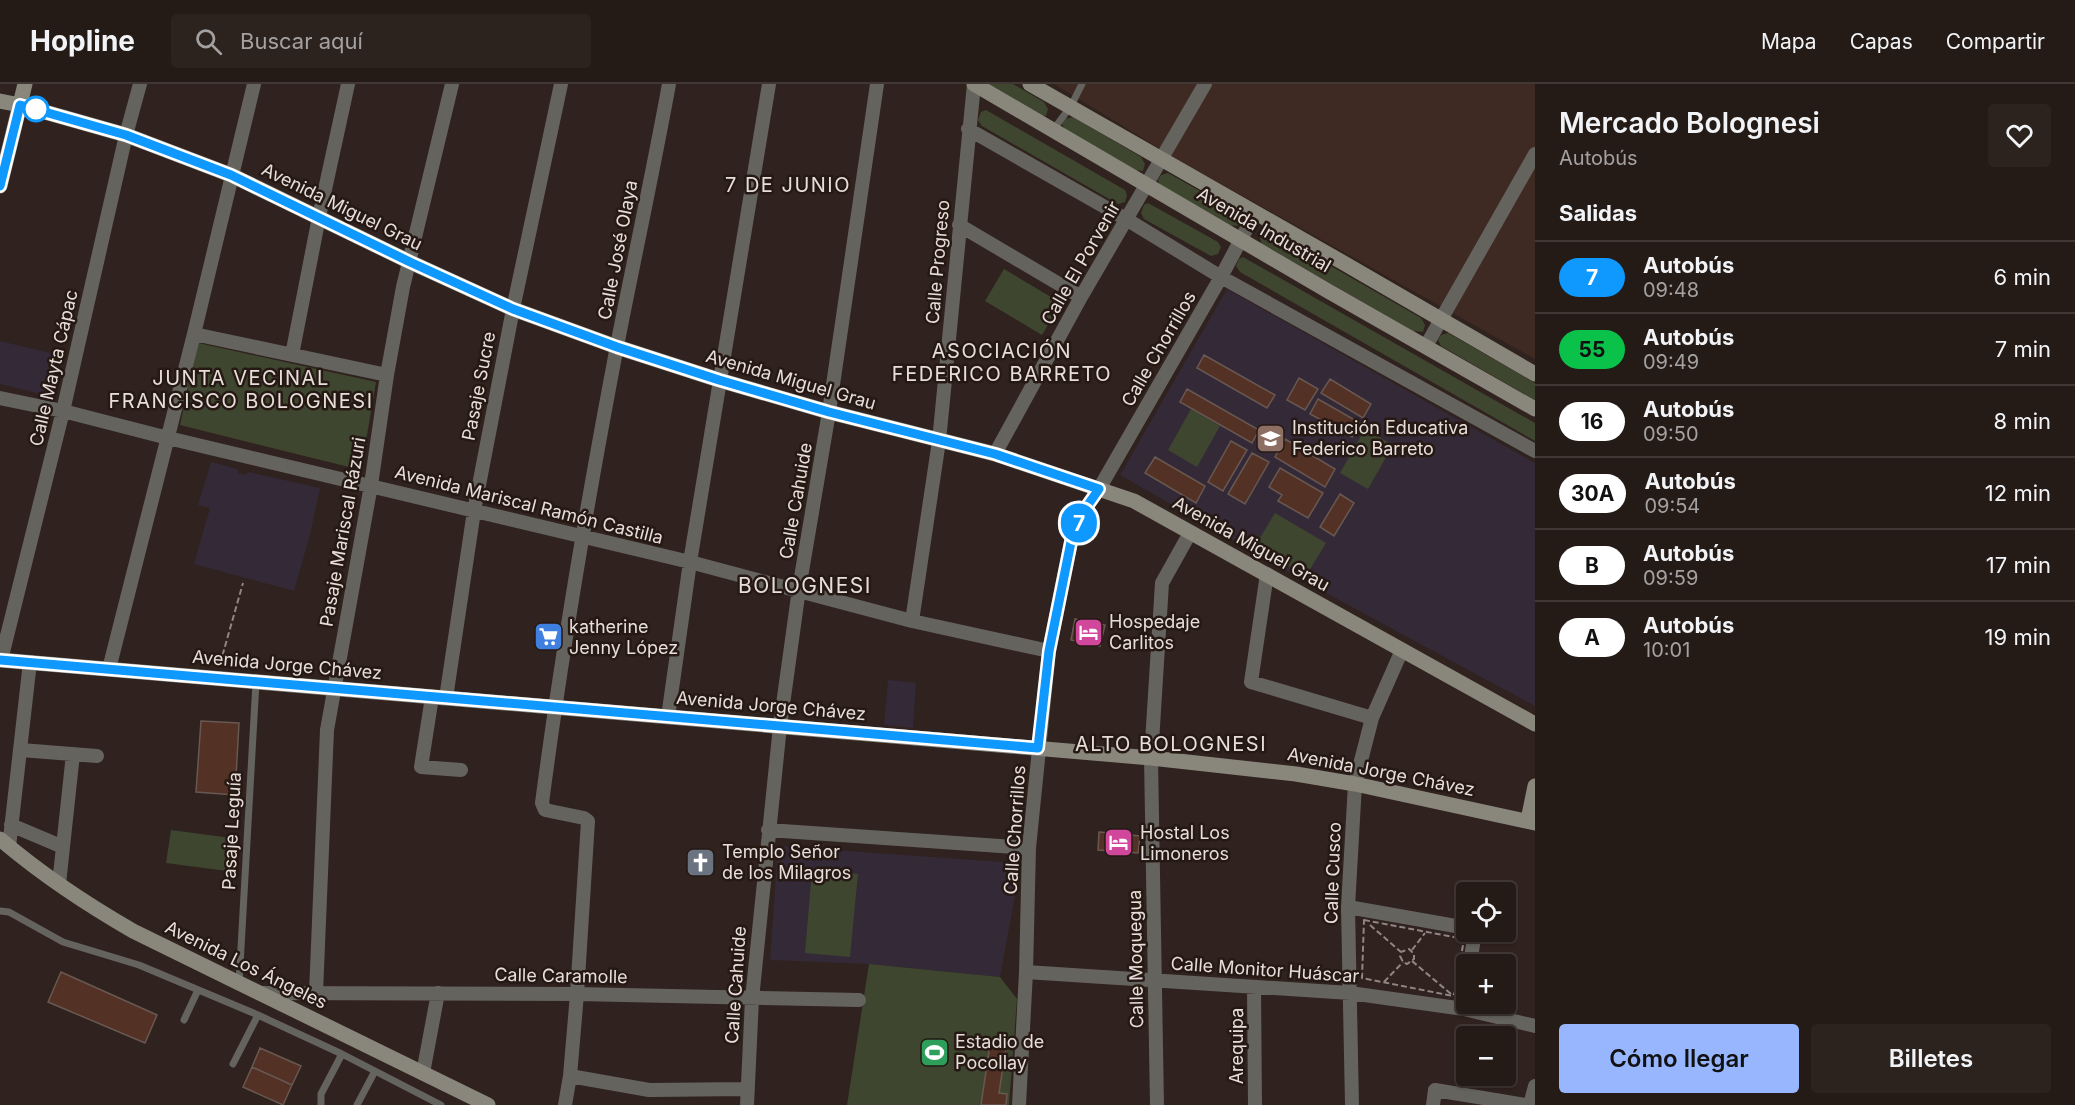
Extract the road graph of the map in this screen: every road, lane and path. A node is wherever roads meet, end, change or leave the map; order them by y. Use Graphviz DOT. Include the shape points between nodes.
graph roads {
  1 [pos="25,84"];
  2 [pos="141,84"];
  3 [pos="254,84"];
  4 [pos="348,84"];
  5 [pos="452,84"];
  6 [pos="561,84"];
  7 [pos="669,84"];
  8 [pos="769,84"];
  9 [pos="877,84"];
  10 [pos="974,84"];
  11 [pos="1030,84"];
  12 [pos="1082,84"];
  13 [pos="1205,84"];
  14 [pos="0,101"];
  15 [pos="20,105"];
  16 [pos="1071,106"];
  17 [pos="968,129"];
  18 [pos="1053,130"];
  19 [pos="126,135"];
  20 [pos="1535,154"];
  21 [pos="1162,159"];
  22 [pos="231,175"];
  23 [pos="1,176"];
  24 [pos="1146,184"];
  25 [pos="1255,213"];
  26 [pos="319,217"];
  27 [pos="1126,219"];
  28 [pos="959,225"];
  29 [pos="1241,240"];
  30 [pos="410,262"];
  31 [pos="1221,277"];
  32 [pos="1081,297"];
  33 [pos="513,309"];
  34 [pos="1440,320"];
  35 [pos="194,334"];
  36 [pos="1426,346"];
  37 [pos="617,347"];
  38 [pos="292,355"];
  39 [pos="1535,374"];
  40 [pos="387,375"];
  41 [pos="719,380"];
  42 [pos="0,398"];
  43 [pos="1535,408"];
  44 [pos="63,411"];
  45 [pos="829,412"];
  46 [pos="168,438"];
  47 [pos="939,441"];
  48 [pos="1535,451"];
  49 [pos="995,454"];
  50 [pos="371,485"];
  51 [pos="1099,489"];
  52 [pos="474,511"];
  53 [pos="1190,533"];
  54 [pos="582,537"];
  55 [pos="690,562"];
  56 [pos="1267,574"];
  57 [pos="243,583"];
  58 [pos="799,589"];
  59 [pos="912,621"];
  60 [pos="1402,650"];
  61 [pos="1049,651"];
  62 [pos="1,660"];
  63 [pos="30,662"];
  64 [pos="110,669"];
  65 [pos="216,678"];
  66 [pos="256,682"];
  67 [pos="333,688"];
  68 [pos="439,697"];
  69 [pos="555,707"];
  70 [pos="668,717"];
  71 [pos="1372,718"];
  72 [pos="1535,724"];
  73 [pos="780,726"];
  74 [pos="1038,748"];
  75 [pos="21,750"];
  76 [pos="73,754"];
  77 [pos="97,756"];
  78 [pos="1151,758"];
  79 [pos="461,770"];
  80 [pos="1355,784"];
  81 [pos="1534,790"];
  82 [pos="1531,821"];
  83 [pos="11,825"];
  84 [pos="768,830"];
  85 [pos="4,843"];
  86 [pos="63,847"];
  87 [pos="1029,848"];
  88 [pos="59,884"];
  89 [pos="1348,907"];
  90 [pos="0,911"];
  91 [pos="1364,920"];
  92 [pos="1456,926"];
  93 [pos="1426,932"];
  94 [pos="1412,950"];
  95 [pos="1401,952"];
  96 [pos="1413,961"];
  97 [pos="1403,962"];
  98 [pos="1026,972"];
  99 [pos="1154,980"];
  100 [pos="1384,982"];
  101 [pos="239,983"];
  102 [pos="1254,987"];
  103 [pos="198,990"];
  104 [pos="262,993"];
  105 [pos="316,993"];
  106 [pos="438,993"];
  107 [pos="1350,993"];
  108 [pos="578,994"];
  109 [pos="1453,996"];
  110 [pos="752,999"];
  111 [pos="859,1000"];
  112 [pos="1456,1008"];
  113 [pos="1485,1014"];
  114 [pos="258,1015"];
  115 [pos="184,1020"];
  116 [pos="1535,1026"];
  117 [pos="342,1054"];
  118 [pos="233,1064"];
  119 [pos="375,1071"];
  120 [pos="423,1073"];
  121 [pos="570,1076"];
  122 [pos="1535,1086"];
  123 [pos="748,1089"];
  124 [pos="321,1105"];
  125 [pos="357,1105"];
  126 [pos="441,1105"];
  127 [pos="488,1105"];
  128 [pos="566,1105"];
  129 [pos="747,1105"];
  130 [pos="1019,1105"];
  131 [pos="1157,1105"];
  132 [pos="1255,1105"];
  133 [pos="1352,1105"];
  134 [pos="1433,1105"];
  135 [pos="1528,1105"];
  1 -- 15 [label="street"];
  2 -- 19 [label="street, Calle Mayta Cápac"];
  3 -- 22 [label="street"];
  4 -- 26 [label="street"];
  5 -- 30 [label="street, Pasaje Mariscal Rázuri"];
  6 -- 33 [label="street, Pasaje Sucre"];
  7 -- 37 [label="street, Calle José Olaya"];
  8 -- 41 [label="street"];
  9 -- 45 [label="street, Calle Cahuide"];
  10 -- 17 [label="street, Calle Progreso"];
  10 -- 18 [label="street, Avenida Industrial"];
  11 -- 16 [label="street, Avenida Industrial"];
  12 -- 16 [label="lane"];
  13 -- 21 [label="street, Calle El Porvenir"];
  14 -- 15 [label="street, Avenida Miguel Grau"];
  15 -- 19 [label="street, Avenida Miguel Grau"];
  15 -- 23 [label="street"];
  16 -- 18 [label="lane"];
  16 -- 21 [label="street, Avenida Industrial"];
  17 -- 27 [label="street"];
  17 -- 28 [label="street, Calle Progreso"];
  18 -- 24 [label="street, Avenida Industrial"];
  19 -- 22 [label="street, Avenida Miguel Grau"];
  19 -- 44 [label="street, Calle Mayta Cápac"];
  20 -- 34 [label="street"];
  21 -- 24 [label="street, Calle El Porvenir"];
  21 -- 25 [label="street, Avenida Industrial"];
  22 -- 26 [label="street, Avenida Miguel Grau"];
  22 -- 35 [label="street"];
  24 -- 27 [label="street, Calle El Porvenir"];
  24 -- 29 [label="street, Avenida Industrial"];
  25 -- 29 [label="street, Calle Chorrillos"];
  25 -- 34 [label="street, Avenida Industrial"];
  26 -- 30 [label="street, Avenida Miguel Grau"];
  26 -- 38 [label="street"];
  27 -- 31 [label="street"];
  27 -- 32 [label="street, Calle El Porvenir"];
  28 -- 32 [label="street"];
  28 -- 47 [label="street, Calle Progreso"];
  29 -- 31 [label="street, Calle Chorrillos"];
  29 -- 36 [label="street, Avenida Industrial"];
  30 -- 33 [label="street, Avenida Miguel Grau"];
  30 -- 40 [label="street, Pasaje Mariscal Rázuri"];
  31 -- 48 [label="street"];
  31 -- 51 [label="street, Calle Chorrillos"];
  32 -- 49 [label="street, Calle El Porvenir"];
  33 -- 37 [label="street, Avenida Miguel Grau"];
  33 -- 52 [label="street, Pasaje Sucre"];
  34 -- 36 [label="street"];
  34 -- 39 [label="street, Avenida Industrial"];
  35 -- 38 [label="street"];
  35 -- 46 [label="street"];
  36 -- 43 [label="street, Avenida Industrial"];
  37 -- 41 [label="street, Avenida Miguel Grau"];
  37 -- 54 [label="street, Calle José Olaya"];
  38 -- 40 [label="street"];
  40 -- 50 [label="street, Pasaje Mariscal Rázuri"];
  41 -- 45 [label="street, Avenida Miguel Grau"];
  41 -- 55 [label="street"];
  42 -- 44 [label="street, Avenida Mariscal Ramón Castilla"];
  44 -- 46 [label="street, Avenida Mariscal Ramón Castilla"];
  44 -- 62 [label="street, Calle Mayta Cápac"];
  45 -- 47 [label="street, Avenida Miguel Grau"];
  45 -- 58 [label="street, Calle Cahuide"];
  46 -- 50 [label="street, Avenida Mariscal Ramón Castilla"];
  46 -- 64 [label="street"];
  47 -- 49 [label="street, Avenida Miguel Grau"];
  47 -- 59 [label="street, Calle Progreso"];
  49 -- 51 [label="street, Avenida Miguel Grau"];
  50 -- 52 [label="street, Avenida Mariscal Ramón Castilla"];
  50 -- 67 [label="street, Pasaje Mariscal Rázuri"];
  51 -- 53 [label="street, Avenida Miguel Grau" via="1134,501"];
  51 -- 61 [label="street, Calle Chorrillos" via="1085,509 1071,542"];
  52 -- 54 [label="street, Avenida Mariscal Ramón Castilla"];
  52 -- 68 [label="street, Pasaje Sucre"];
  53 -- 56 [label="street, Avenida Miguel Grau"];
  53 -- 78 [label="street, Calle Moquegua" via="1162,583"];
  54 -- 55 [label="street, Avenida Mariscal Ramón Castilla"];
  54 -- 69 [label="street, Calle José Olaya"];
  55 -- 58 [label="street, Avenida Mariscal Ramón Castilla"];
  55 -- 70 [label="street"];
  56 -- 60 [label="street, Avenida Miguel Grau"];
  56 -- 71 [label="street" via="1251,682"];
  57 -- 65 [label="path"];
  58 -- 59 [label="street, Avenida Mariscal Ramón Castilla"];
  58 -- 73 [label="street, Calle Cahuide"];
  59 -- 61 [label="street, Avenida Mariscal Ramón Castilla"];
  60 -- 71 [label="street, Calle Cusco"];
  60 -- 72 [label="street, Avenida Miguel Grau"];
  61 -- 74 [label="street, Calle Chorrillos"];
  62 -- 63 [label="street, Avenida Jorge Chávez"];
  63 -- 64 [label="street, Avenida Jorge Chávez"];
  63 -- 75 [label="street"];
  64 -- 65 [label="street, Avenida Jorge Chávez"];
  65 -- 66 [label="street, Avenida Jorge Chávez"];
  66 -- 67 [label="street, Avenida Jorge Chávez"];
  66 -- 101 [label="lane, Pasaje Leguía"];
  67 -- 68 [label="street, Avenida Jorge Chávez"];
  67 -- 105 [label="street, Pasaje Mariscal Rázuri" via="327,730"];
  68 -- 69 [label="street, Avenida Jorge Chávez"];
  68 -- 79 [label="street, Pasaje Sucre" via="421,767"];
  69 -- 70 [label="street, Avenida Jorge Chávez"];
  69 -- 108 [label="street, Calle José Olaya" via="542,803 551,813 588,821"];
  70 -- 73 [label="street, Avenida Jorge Chávez"];
  71 -- 80 [label="street, Calle Cusco"];
  73 -- 74 [label="street, Avenida Jorge Chávez"];
  73 -- 84 [label="street, Calle Cahuide"];
  74 -- 78 [label="street, Avenida Jorge Chávez"];
  74 -- 87 [label="street, Calle Chorrillos"];
  75 -- 76 [label="street"];
  75 -- 83 [label="street"];
  76 -- 77 [label="street"];
  76 -- 86 [label="street"];
  78 -- 80 [label="street, Avenida Jorge Chávez"];
  78 -- 99 [label="street, Calle Moquegua"];
  80 -- 82 [label="street, Avenida Jorge Chávez"];
  80 -- 89 [label="street, Calle Cusco"];
  81 -- 82 [label="street"];
  83 -- 85 [label="street"];
  83 -- 86 [label="street"];
  84 -- 87 [label="street"];
  84 -- 110 [label="street, Calle Cahuide"];
  85 -- 88 [label="street, Avenida Los Ángeles"];
  86 -- 88 [label="street"];
  87 -- 98 [label="street, Calle Chorrillos"];
  88 -- 101 [label="street, Avenida Los Ángeles" via="132,931"];
  89 -- 92 [label="street"];
  89 -- 107 [label="street, Calle Cusco"];
  90 -- 103 [label="lane" via="9,912 63,942 139,965"];
  91 -- 93 [label="path"];
  91 -- 95 [label="path"];
  91 -- 100 [label="path" via="1362,978"];
  93 -- 94 [label="path"];
  93 -- 109 [label="path" via="1464,939"];
  94 -- 95 [label="path"];
  94 -- 96 [label="path"];
  95 -- 97 [label="path"];
  96 -- 97 [label="path"];
  96 -- 109 [label="path"];
  97 -- 100 [label="path"];
  98 -- 99 [label="street, Calle Monitor Huáscar"];
  98 -- 130 [label="street, Calle Chorrillos"];
  99 -- 102 [label="street, Calle Monitor Huáscar"];
  99 -- 131 [label="street, Calle Moquegua"];
  100 -- 109 [label="path"];
  101 -- 104 [label="street, Avenida Los Ángeles"];
  102 -- 107 [label="street, Calle Monitor Huáscar"];
  102 -- 132 [label="street, Arequipa"];
  103 -- 114 [label="lane"];
  103 -- 115 [label="lane"];
  104 -- 105 [label="street, Calle Caramolle"];
  104 -- 120 [label="street, Avenida Los Ángeles"];
  105 -- 106 [label="street, Calle Caramolle"];
  106 -- 108 [label="street, Calle Caramolle"];
  106 -- 120 [label="street"];
  107 -- 112 [label="street, Calle Monitor Huáscar"];
  107 -- 133 [label="street, Calle Cusco"];
  108 -- 110 [label="street, Calle Caramolle"];
  108 -- 121 [label="street"];
  110 -- 111 [label="street, Calle Caramolle"];
  110 -- 123 [label="street, Calle Cahuide"];
  113 -- 116 [label="street, Calle Monitor Huáscar"];
  114 -- 117 [label="lane"];
  114 -- 118 [label="lane"];
  117 -- 119 [label="lane"];
  117 -- 124 [label="lane" via="321,1095"];
  119 -- 125 [label="lane"];
  119 -- 126 [label="lane"];
  120 -- 127 [label="street, Avenida Los Ángeles"];
  121 -- 123 [label="street" via="649,1090"];
  121 -- 128 [label="street"];
  122 -- 135 [label="street"];
  123 -- 129 [label="street, Calle Cahuide"];
  134 -- 135 [label="street" via="1435,1090"];
}
